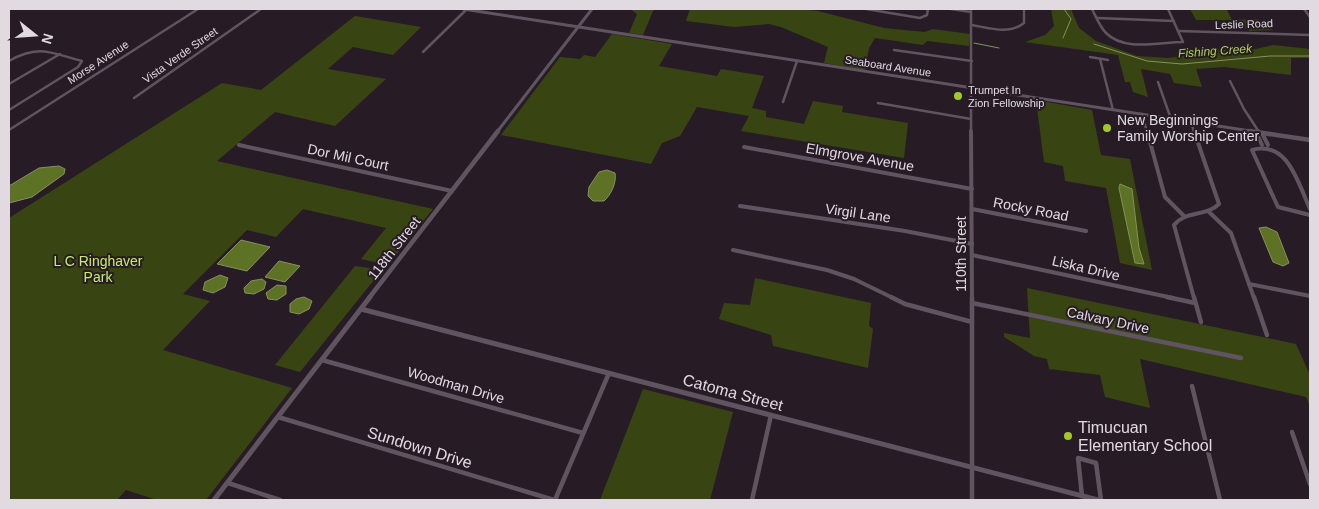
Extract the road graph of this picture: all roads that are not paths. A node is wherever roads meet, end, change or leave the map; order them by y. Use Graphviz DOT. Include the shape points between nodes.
graph roads {
  1 [pos="198,9"];
  2 [pos="261,9"];
  3 [pos="463,9"];
  4 [pos="467,9"];
  5 [pos="592,9"];
  6 [pos="866,9"];
  7 [pos="928,9"];
  8 [pos="951,9"];
  9 [pos="1024,9"];
  10 [pos="1092,9"];
  11 [pos="1168,9"];
  12 [pos="1305,9"];
  13 [pos="1310,9"];
  14 [pos="971,11"];
  15 [pos="927,14"];
  16 [pos="1310,17"];
  17 [pos="1097,18"];
  18 [pos="1174,21"];
  19 [pos="972,25"];
  20 [pos="578,27"];
  21 [pos="1178,31"];
  22 [pos="1310,35"];
  23 [pos="1183,42"];
  24 [pos="894,50"];
  25 [pos="423,52"];
  26 [pos="60,54"];
  27 [pos="1090,57"];
  28 [pos="1100,59"];
  29 [pos="1108,60"];
  30 [pos="9,61"];
  31 [pos="797,61"];
  32 [pos="972,61"];
  33 [pos="1230,81"];
  34 [pos="1158,82"];
  35 [pos="9,84"];
  36 [pos="972,88"];
  37 [pos="134,98"];
  38 [pos="783,102"];
  39 [pos="878,103"];
  40 [pos="9,110"];
  41 [pos="1113,110"];
  42 [pos="1142,114"];
  43 [pos="971,119"];
  44 [pos="1171,119"];
  45 [pos="1191,122"];
  46 [pos="9,130"];
  47 [pos="1259,133"];
  48 [pos="1310,140"];
  49 [pos="239,145"];
  50 [pos="1262,145"];
  51 [pos="1268,145"];
  52 [pos="744,147"];
  53 [pos="972,189"];
  54 [pos="452,191"];
  55 [pos="740,206"];
  56 [pos="972,209"];
  57 [pos="1310,209"];
  58 [pos="1208,211"];
  59 [pos="1310,215"];
  60 [pos="1185,217"];
  61 [pos="1086,231"];
  62 [pos="972,244"];
  63 [pos="733,250"];
  64 [pos="972,256"];
  65 [pos="1249,284"];
  66 [pos="1310,296"];
  67 [pos="972,303"];
  68 [pos="1195,303"];
  69 [pos="361,309"];
  70 [pos="972,322"];
  71 [pos="1201,322"];
  72 [pos="1267,335"];
  73 [pos="1241,358"];
  74 [pos="322,360"];
  75 [pos="609,373"];
  76 [pos="1192,386"];
  77 [pos="771,415"];
  78 [pos="278,417"];
  79 [pos="1292,432"];
  80 [pos="583,433"];
  81 [pos="972,468"];
  82 [pos="228,483"];
  83 [pos="1310,484"];
  84 [pos="1082,496"];
  85 [pos="214,500"];
  86 [pos="280,500"];
  87 [pos="554,500"];
  88 [pos="752,500"];
  89 [pos="972,500"];
  90 [pos="1096,500"];
  91 [pos="1220,500"];
  1 -- 46 [label="street, Morse Avenue"];
  2 -- 37 [label="street, Vista Verde Street"];
  3 -- 4 [label="street, Seaboard Avenue"];
  4 -- 20 [label="street, Seaboard Avenue"];
  4 -- 25 [label="street"];
  5 -- 20 [label="street, 118th Street"];
  6 -- 15 [label="street" via="915,18"];
  7 -- 15 [label="street"];
  8 -- 14 [label="street"];
  9 -- 19 [label="street" via="1024,23 1018,28"];
  10 -- 17 [label="street"];
  11 -- 18 [label="street"];
  12 -- 13 [label="street"];
  12 -- 16 [label="street"];
  14 -- 19 [label="street, 110th Street"];
  17 -- 18 [label="street"];
  17 -- 23 [label="street" via="1108,35 1122,41 1141,44"];
  18 -- 21 [label="street"];
  19 -- 32 [label="street, 110th Street"];
  20 -- 31 [label="street, Seaboard Avenue"];
  20 -- 54 [label="street, 118th Street"];
  21 -- 22 [label="street, Leslie Road" via="1224,35 1277,31"];
  21 -- 23 [label="street"];
  24 -- 32 [label="street"];
  26 -- 30 [label="street" via="35,50"];
  26 -- 35 [label="street"];
  26 -- 40 [label="street" via="79,58 82,64"];
  27 -- 28 [label="street"];
  28 -- 29 [label="street"];
  28 -- 41 [label="street"];
  31 -- 36 [label="street, Seaboard Avenue"];
  31 -- 38 [label="street"];
  32 -- 36 [label="street, 110th Street"];
  33 -- 47 [label="street"];
  34 -- 44 [label="street"];
  36 -- 41 [label="street, Seaboard Avenue"];
  36 -- 43 [label="street, 110th Street"];
  39 -- 43 [label="street"];
  41 -- 42 [label="street, Seaboard Avenue"];
  42 -- 44 [label="street, Seaboard Avenue"];
  42 -- 60 [label="street" via="1165,197"];
  43 -- 53 [label="street, 110th Street"];
  44 -- 45 [label="street, Seaboard Avenue"];
  45 -- 47 [label="street, Seaboard Avenue"];
  45 -- 58 [label="street" via="1219,200 1218,207"];
  47 -- 48 [label="street, Seaboard Avenue"];
  47 -- 50 [label="street"];
  47 -- 51 [label="street"];
  49 -- 54 [label="street, Dor Mil Court"];
  50 -- 51 [label="street"];
  50 -- 59 [label="street" via="1252,150 1278,207"];
  51 -- 57 [label="street" via="1284,155"];
  52 -- 53 [label="street, Elmgrove Avenue"];
  53 -- 56 [label="street, 110th Street"];
  54 -- 69 [label="street, 118th Street"];
  55 -- 62 [label="street, Virgil Lane"];
  56 -- 61 [label="street, Rocky Road"];
  56 -- 62 [label="street, 110th Street"];
  58 -- 60 [label="street"];
  58 -- 65 [label="street" via="1231,233"];
  60 -- 68 [label="street" via="1176,221 1174,230"];
  62 -- 64 [label="street, 110th Street"];
  63 -- 70 [label="street" via="827,270 854,279 905,304"];
  64 -- 67 [label="street, 110th Street"];
  64 -- 68 [label="street, Liska Drive"];
  65 -- 66 [label="street"];
  65 -- 72 [label="street"];
  67 -- 70 [label="street, 110th Street"];
  67 -- 73 [label="street, Calvary Drive"];
  68 -- 71 [label="street"];
  69 -- 74 [label="street, 118th Street"];
  69 -- 75 [label="street, Catoma Street"];
  70 -- 81 [label="street, 110th Street"];
  74 -- 78 [label="street, 118th Street"];
  74 -- 80 [label="street, Woodman Drive"];
  75 -- 77 [label="street, Catoma Street"];
  75 -- 80 [label="street"];
  76 -- 91 [label="street"];
  77 -- 81 [label="street, Catoma Street"];
  77 -- 88 [label="street"];
  78 -- 82 [label="street, 118th Street"];
  78 -- 87 [label="street, Sundown Drive"];
  79 -- 83 [label="street"];
  80 -- 87 [label="street"];
  81 -- 84 [label="street, Catoma Street"];
  81 -- 89 [label="street, 110th Street"];
  82 -- 85 [label="street, 118th Street"];
  82 -- 86 [label="street"];
  84 -- 90 [label="street, Catoma Street"];
  84 -- 90 [label="street" via="1078,458 1096,463"];
}
